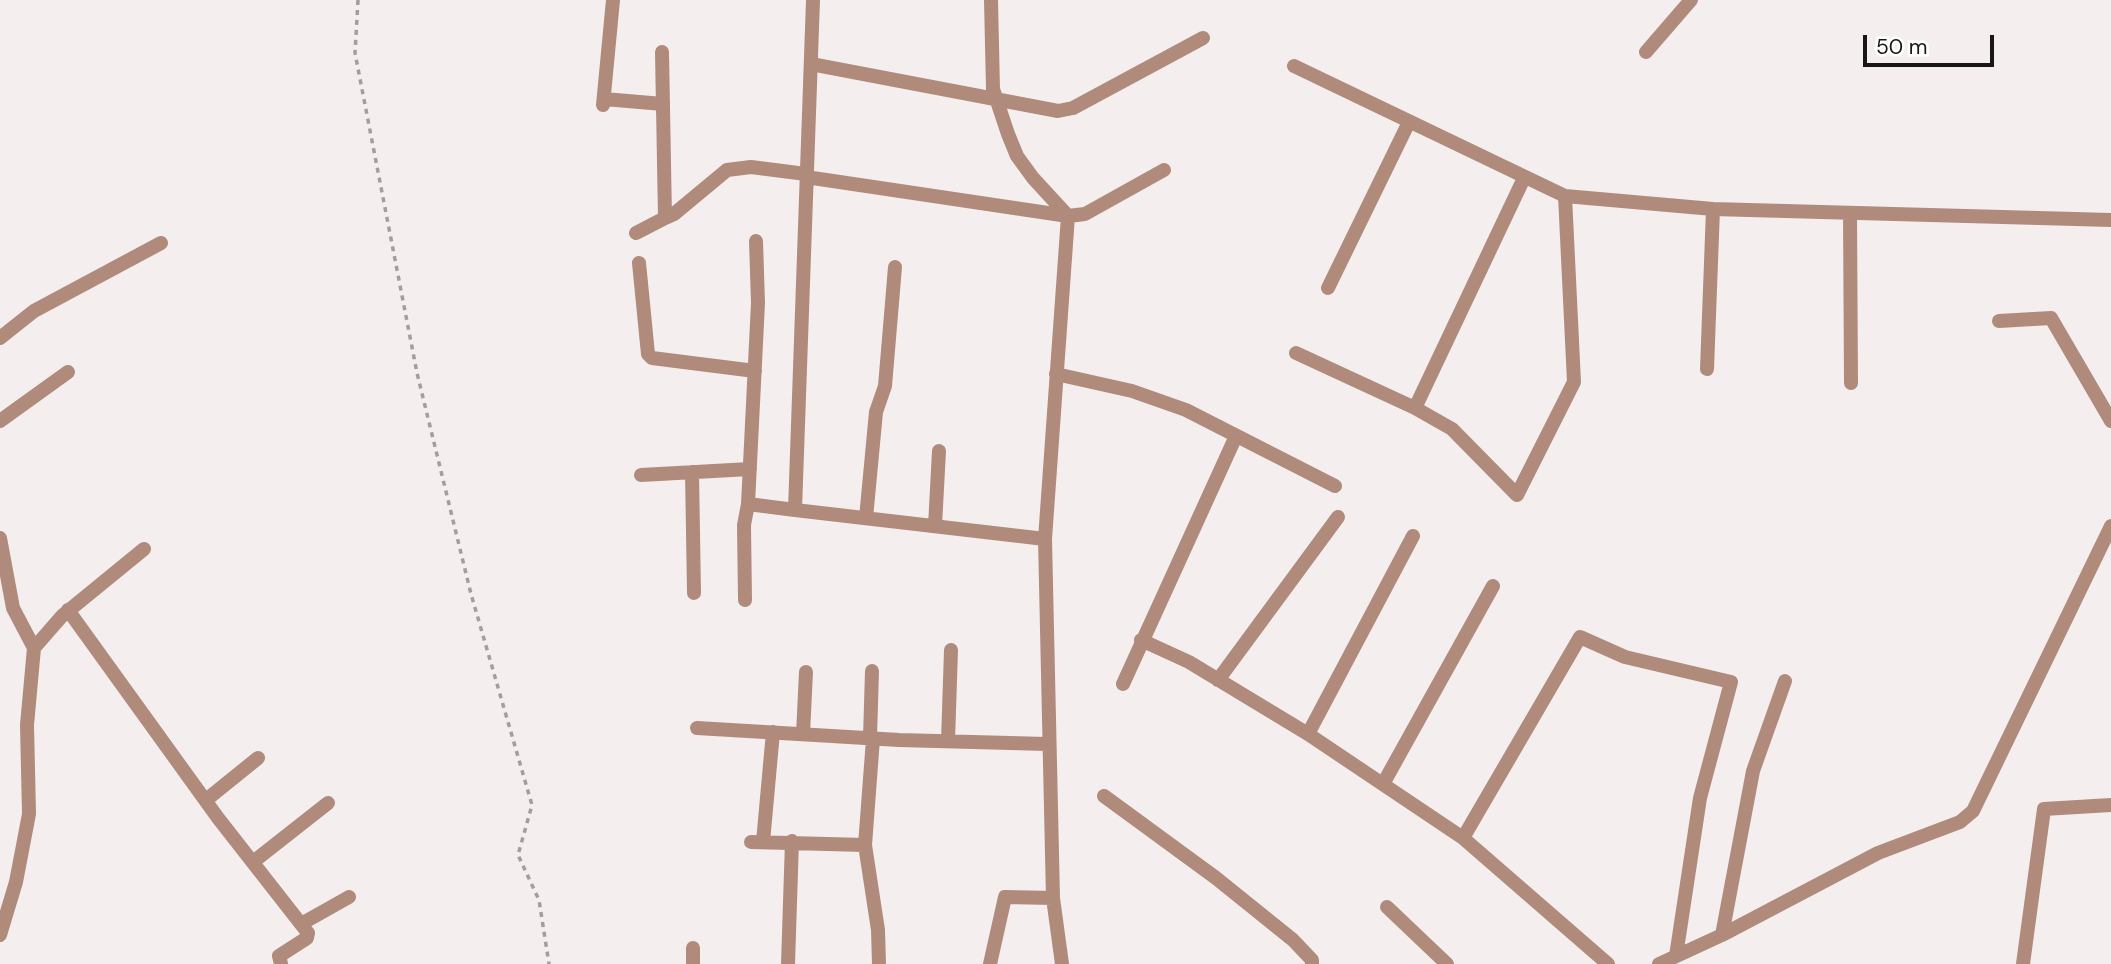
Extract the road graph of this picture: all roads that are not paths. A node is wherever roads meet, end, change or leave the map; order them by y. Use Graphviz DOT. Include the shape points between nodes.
graph roads {
  1 [pos="613,0"];
  2 [pos="813,0"];
  3 [pos="991,0"];
  4 [pos="1690,0"];
  5 [pos="1203,38"];
  6 [pos="662,52"];
  7 [pos="1646,52"];
  8 [pos="811,64"];
  9 [pos="1294,66"];
  10 [pos="997,100"];
  11 [pos="663,104"];
  12 [pos="1409,122"];
  13 [pos="1164,170"];
  14 [pos="806,175"];
  15 [pos="1524,178"];
  16 [pos="1565,195"];
  17 [pos="1713,209"];
  18 [pos="1850,213"];
  19 [pos="1068,216"];
  20 [pos="665,218"];
  21 [pos="2111,220"];
  22 [pos="636,233"];
  23 [pos="756,241"];
  24 [pos="161,243"];
  25 [pos="639,263"];
  26 [pos="895,267"];
  27 [pos="1328,288"];
  28 [pos="1999,321"];
  29 [pos="0,338"];
  30 [pos="1296,353"];
  31 [pos="1707,369"];
  32 [pos="755,371"];
  33 [pos="68,372"];
  34 [pos="1056,374"];
  35 [pos="1851,383"];
  36 [pos="1415,408"];
  37 [pos="0,421"];
  38 [pos="2111,421"];
  39 [pos="1236,436"];
  40 [pos="939,451"];
  41 [pos="750,469"];
  42 [pos="692,472"];
  43 [pos="641,475"];
  44 [pos="1335,486"];
  45 [pos="748,504"];
  46 [pos="795,510"];
  47 [pos="1338,517"];
  48 [pos="866,518"];
  49 [pos="936,526"];
  50 [pos="2111,526"];
  51 [pos="1413,536"];
  52 [pos="0,538"];
  53 [pos="1045,539"];
  54 [pos="144,549"];
  55 [pos="1493,586"];
  56 [pos="694,593"];
  57 [pos="745,600"];
  58 [pos="68,610"];
  59 [pos="1141,640"];
  60 [pos="34,648"];
  61 [pos="951,650"];
  62 [pos="872,671"];
  63 [pos="806,672"];
  64 [pos="1218,680"];
  65 [pos="1785,681"];
  66 [pos="1123,684"];
  67 [pos="697,728"];
  68 [pos="773,732"];
  69 [pos="803,734"];
  70 [pos="1308,734"];
  71 [pos="872,738"];
  72 [pos="948,741"];
  73 [pos="1047,744"];
  74 [pos="258,758"];
  75 [pos="1383,784"];
  76 [pos="1104,796"];
  77 [pos="205,800"];
  78 [pos="328,803"];
  79 [pos="2111,805"];
  80 [pos="1463,838"];
  81 [pos="792,841"];
  82 [pos="865,845"];
  83 [pos="253,862"];
  84 [pos="349,897"];
  85 [pos="1053,898"];
  86 [pos="1387,907"];
  87 [pos="300,924"];
  88 [pos="0,935"];
  89 [pos="1722,935"];
  90 [pos="693,948"];
  91 [pos="1676,956"];
  92 [pos="281,964"];
  93 [pos="693,964"];
  94 [pos="788,964"];
  95 [pos="878,964"];
  96 [pos="990,964"];
  97 [pos="1062,964"];
  98 [pos="1312,964"];
  99 [pos="1447,964"];
  100 [pos="1608,964"];
  101 [pos="1659,964"];
  102 [pos="2023,964"];
  1 -- 11 [label="street" via="604,102"];
  2 -- 8 [label="street"];
  3 -- 10 [label="street"];
  4 -- 7 [label="street"];
  5 -- 10 [label="street" via="1073,107 1058,111"];
  6 -- 11 [label="street"];
  8 -- 10 [label="street"];
  8 -- 14 [label="street"];
  9 -- 12 [label="street"];
  10 -- 19 [label="street" via="1017,156"];
  11 -- 20 [label="street"];
  12 -- 15 [label="street"];
  12 -- 27 [label="street"];
  13 -- 19 [label="street" via="1085,214"];
  14 -- 19 [label="street"];
  14 -- 20 [label="street" via="751,167 727,170"];
  14 -- 46 [label="street"];
  15 -- 16 [label="street"];
  15 -- 36 [label="street"];
  16 -- 17 [label="street"];
  16 -- 36 [label="street" via="1574,382 1517,495 1452,429"];
  17 -- 18 [label="street"];
  17 -- 31 [label="street"];
  18 -- 21 [label="street"];
  18 -- 35 [label="street"];
  19 -- 34 [label="street"];
  20 -- 22 [label="street"];
  23 -- 32 [label="street"];
  24 -- 29 [label="street" via="34,311"];
  25 -- 32 [label="street" via="652,358"];
  26 -- 48 [label="street" via="885,386 876,412"];
  28 -- 38 [label="street" via="2050,318"];
  30 -- 36 [label="street"];
  32 -- 41 [label="street"];
  33 -- 37 [label="street"];
  34 -- 39 [label="street" via="1132,391 1186,410"];
  34 -- 53 [label="street"];
  39 -- 44 [label="street"];
  39 -- 59 [label="street"];
  40 -- 49 [label="street"];
  41 -- 42 [label="street"];
  41 -- 45 [label="street"];
  42 -- 43 [label="street"];
  42 -- 56 [label="street"];
  45 -- 46 [label="street"];
  45 -- 57 [label="street"];
  46 -- 48 [label="street"];
  47 -- 64 [label="street"];
  48 -- 49 [label="street"];
  49 -- 53 [label="street"];
  50 -- 89 [label="street" via="1973,811 1960,822 1878,853"];
  51 -- 70 [label="street"];
  52 -- 60 [label="street" via="13,608"];
  53 -- 73 [label="street"];
  54 -- 58 [label="street"];
  55 -- 75 [label="street"];
  58 -- 60 [label="street"];
  58 -- 77 [label="street"];
  59 -- 64 [label="street"];
  59 -- 66 [label="street"];
  60 -- 88 [label="street" via="27,725 29,814"];
  61 -- 72 [label="street"];
  62 -- 71 [label="street"];
  63 -- 69 [label="street"];
  64 -- 70 [label="street"];
  65 -- 89 [label="street" via="1752,771"];
  67 -- 68 [label="street"];
  68 -- 69 [label="street"];
  68 -- 81 [label="street" via="757,842"];
  69 -- 71 [label="street"];
  70 -- 75 [label="street"];
  71 -- 72 [label="street"];
  71 -- 82 [label="street"];
  72 -- 73 [label="street"];
  73 -- 85 [label="street"];
  74 -- 77 [label="street"];
  75 -- 80 [label="street"];
  76 -- 98 [label="street" via="1226,885 1293,940"];
  77 -- 83 [label="street"];
  78 -- 83 [label="street"];
  79 -- 102 [label="street" via="2044,809"];
  80 -- 91 [label="street" via="1580,636 1625,657 1731,682 1700,798"];
  80 -- 100 [label="street"];
  81 -- 82 [label="street"];
  81 -- 94 [label="street"];
  82 -- 95 [label="street" via="878,930"];
  83 -- 87 [label="street"];
  84 -- 87 [label="street"];
  85 -- 96 [label="street" via="1005,897"];
  85 -- 97 [label="street"];
  86 -- 99 [label="street"];
  87 -- 92 [label="street" via="307,937 279,956"];
  89 -- 91 [label="street"];
  90 -- 93 [label="street"];
  91 -- 101 [label="street"];
}
